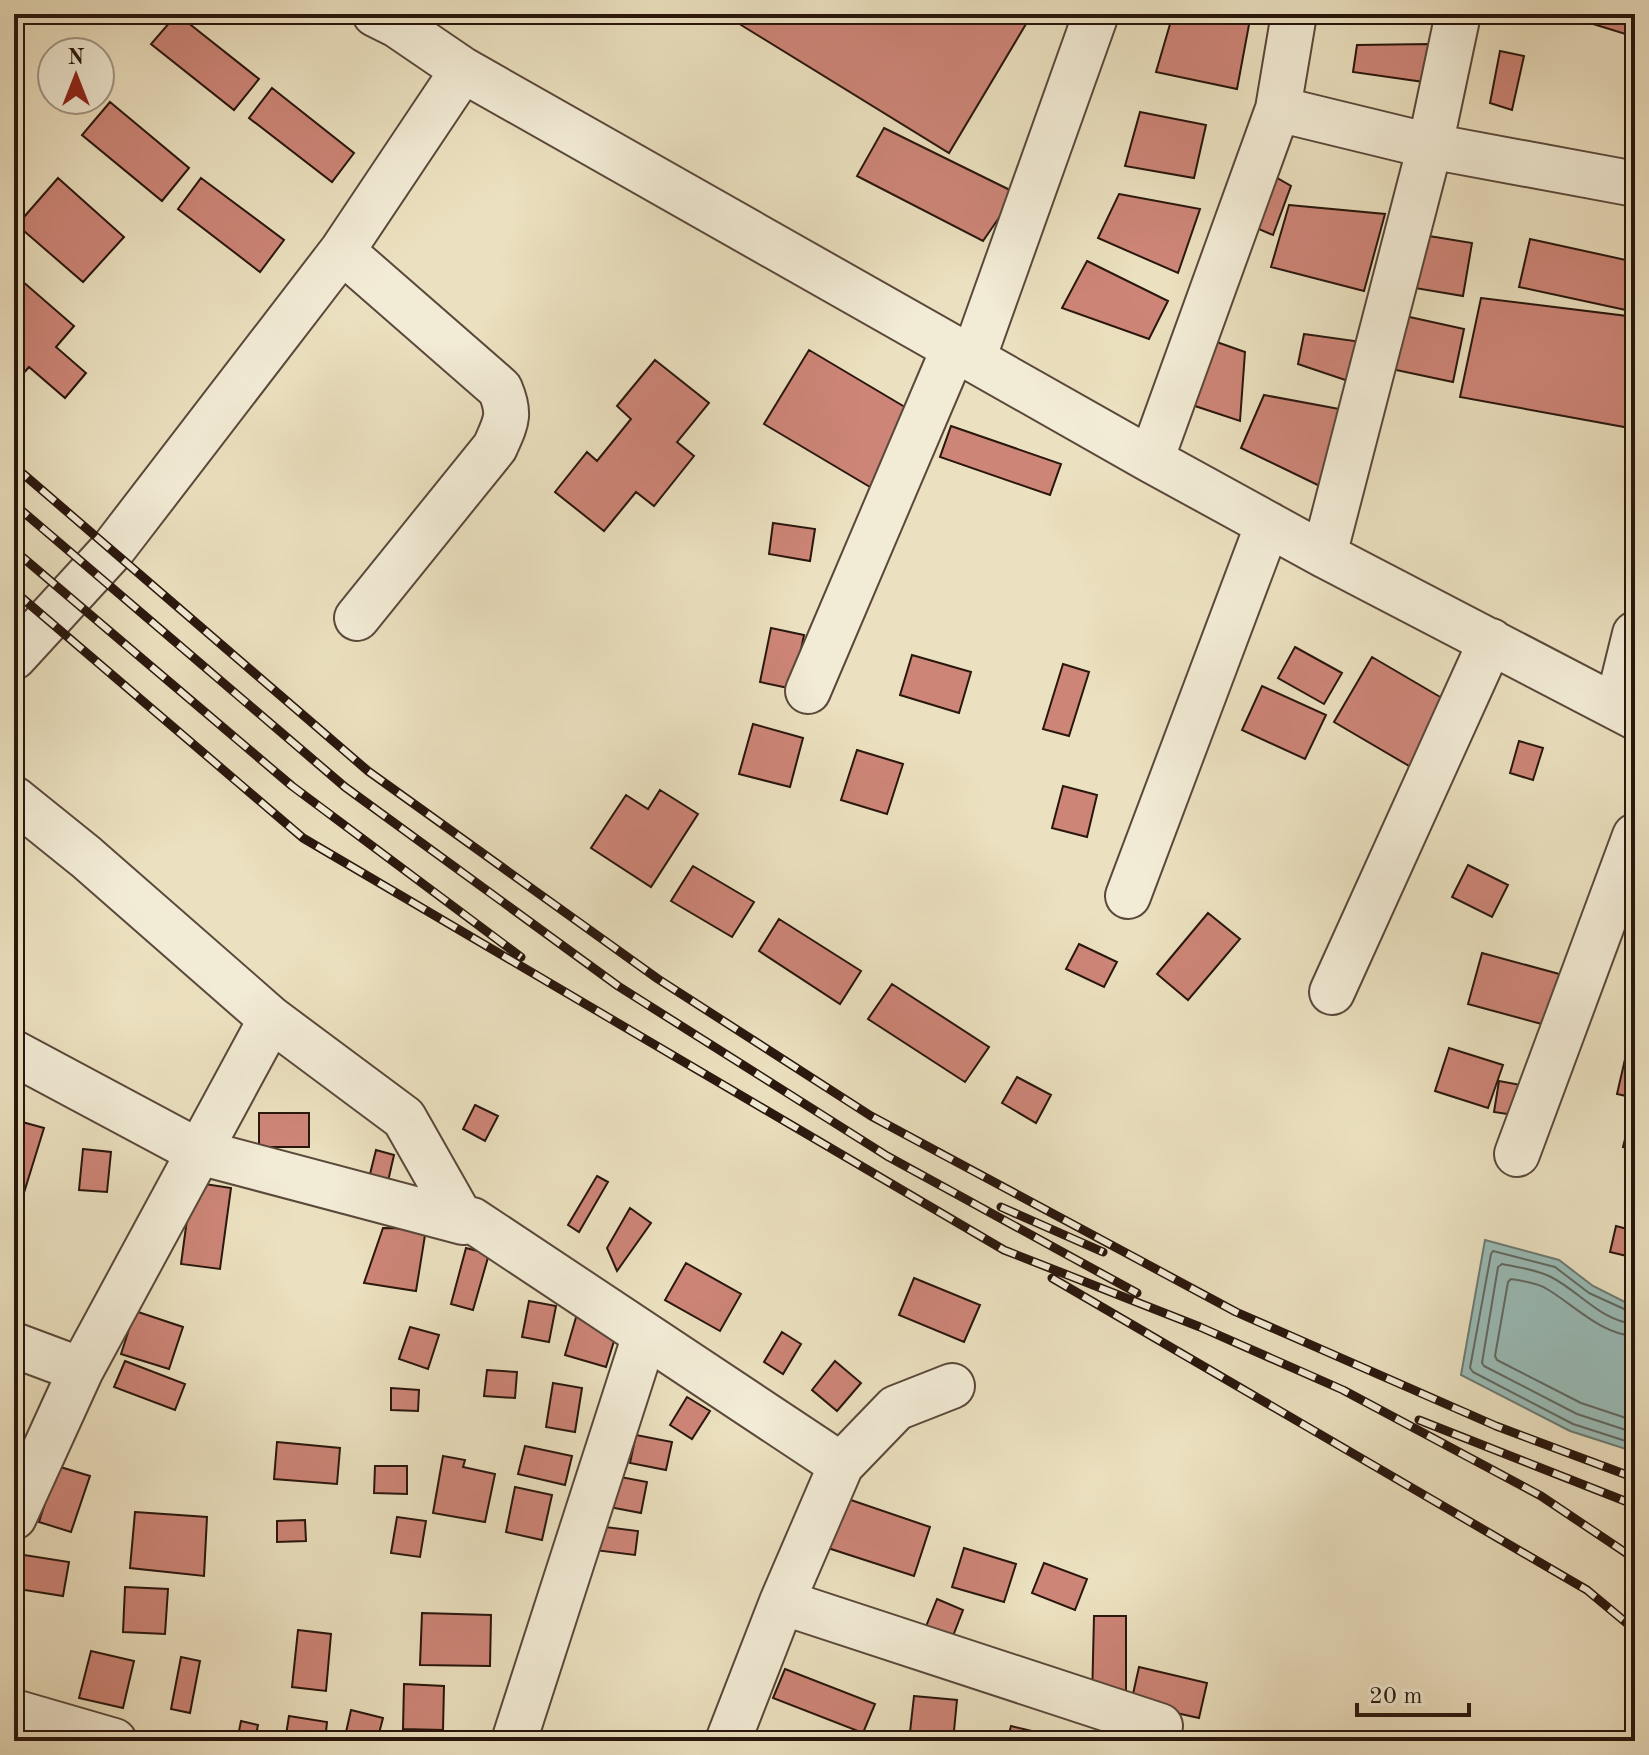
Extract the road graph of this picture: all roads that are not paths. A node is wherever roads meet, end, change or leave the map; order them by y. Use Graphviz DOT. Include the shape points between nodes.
graph roads {
  1 [pos="375,14"];
  2 [pos="1096,14"];
  3 [pos="1294,14"];
  4 [pos="1458,14"];
  5 [pos="463,70"];
  6 [pos="1278,109"];
  7 [pos="1430,146"];
  8 [pos="1635,184"];
  9 [pos="342,251"];
  10 [pos="963,354"];
  11 [pos="1151,460"];
  12 [pos="1268,524"];
  13 [pos="1324,555"];
  14 [pos="357,618"];
  15 [pos="1635,634"];
  16 [pos="1491,641"];
  17 [pos="14,657"];
  18 [pos="808,691"];
  19 [pos="1626,712"];
  20 [pos="14,799"];
  21 [pos="1635,836"];
  22 [pos="1128,896"];
  23 [pos="1332,992"];
  24 [pos="271,1019"];
  25 [pos="14,1053"];
  26 [pos="199,1152"];
  27 [pos="1517,1154"];
  28 [pos="463,1222"];
  29 [pos="645,1335"];
  30 [pos="14,1345"];
  31 [pos="81,1370"];
  32 [pos="952,1386"];
  33 [pos="841,1465"];
  34 [pos="14,1517"];
  35 [pos="782,1602"];
  36 [pos="14,1712"];
  37 [pos="1160,1726"];
  38 [pos="114,1741"];
  39 [pos="514,1741"];
  40 [pos="728,1741"];
  1 -- 5 [label="street"];
  2 -- 10 [label="street"];
  3 -- 6 [label="street"];
  4 -- 7 [label="street"];
  5 -- 9 [label="street"];
  5 -- 10 [label="street"];
  6 -- 7 [label="street"];
  6 -- 11 [label="street"];
  7 -- 8 [label="street"];
  7 -- 13 [label="street"];
  9 -- 14 [label="street" via="500,389 507,408 495,447"];
  9 -- 17 [label="street" via="113,549"];
  10 -- 11 [label="street"];
  10 -- 18 [label="street"];
  11 -- 12 [label="street"];
  12 -- 13 [label="street"];
  12 -- 22 [label="street"];
  13 -- 16 [label="street"];
  15 -- 19 [label="street"];
  16 -- 19 [label="street"];
  16 -- 23 [label="street"];
  20 -- 24 [label="street"];
  21 -- 27 [label="street"];
  24 -- 26 [label="street"];
  24 -- 28 [label="street" via="404,1118"];
  25 -- 26 [label="street"];
  26 -- 28 [label="street"];
  26 -- 31 [label="street"];
  28 -- 29 [label="street" via="472,1220"];
  29 -- 33 [label="street"];
  29 -- 39 [label="street"];
  30 -- 31 [label="street"];
  31 -- 34 [label="street"];
  32 -- 33 [label="street" via="896,1408"];
  33 -- 35 [label="street"];
  35 -- 37 [label="street"];
  35 -- 40 [label="street"];
  36 -- 38 [label="street"];
}
